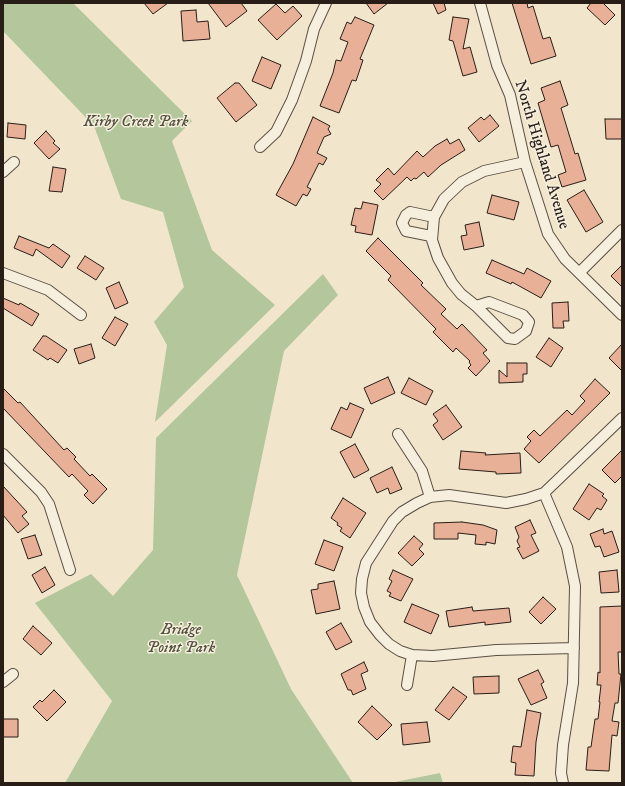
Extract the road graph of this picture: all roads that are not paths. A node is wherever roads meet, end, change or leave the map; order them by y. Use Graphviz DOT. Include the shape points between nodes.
graph roads {
  1 [pos="326,3"];
  2 [pos="480,3"];
  3 [pos="260,146"];
  4 [pos="14,162"];
  5 [pos="525,162"];
  6 [pos="3,172"];
  7 [pos="434,216"];
  8 [pos="622,230"];
  9 [pos="431,236"];
  10 [pos="580,272"];
  11 [pos="3,273"];
  12 [pos="476,306"];
  13 [pos="81,315"];
  14 [pos="622,315"];
  15 [pos="622,418"];
  16 [pos="398,434"];
  17 [pos="3,454"];
  18 [pos="544,492"];
  19 [pos="430,497"];
  20 [pos="70,570"];
  21 [pos="574,648"];
  22 [pos="412,655"];
  23 [pos="13,674"];
  24 [pos="3,682"];
  25 [pos="407,685"];
  26 [pos="563,783"];
  1 -- 3 [label="street" via="314,29 292,100 276,132"];
  2 -- 5 [label="street, North Highland Avenue" via="497,65 510,96"];
  4 -- 6 [label="street"];
  5 -- 7 [label="street" via="484,171 462,182 444,199"];
  5 -- 10 [label="street, North Highland Avenue" via="548,234 565,259"];
  7 -- 9 [label="street"];
  7 -- 9 [label="street" via="410,212 402,223 406,231"];
  8 -- 10 [label="street"];
  9 -- 12 [label="street" via="438,258 449,278 461,294"];
  10 -- 14 [label="street, North Highland Avenue"];
  11 -- 13 [label="street" via="48,290"];
  12 -- 12 [label="street" via="508,338 515,339 526,331 529,322 523,315 489,302"];
  15 -- 18 [label="street"];
  16 -- 19 [label="street" via="422,471"];
  17 -- 20 [label="street" via="41,492 49,504"];
  18 -- 19 [label="street" via="506,503 449,495"];
  18 -- 21 [label="street" via="562,530 572,567 576,603"];
  19 -- 22 [label="street" via="402,512 393,521 366,563 362,578 361,592 370,622 389,644"];
  21 -- 22 [label="street"];
  21 -- 26 [label="street" via="573,683 561,773"];
  22 -- 25 [label="street"];
  23 -- 24 [label="street"];
}
